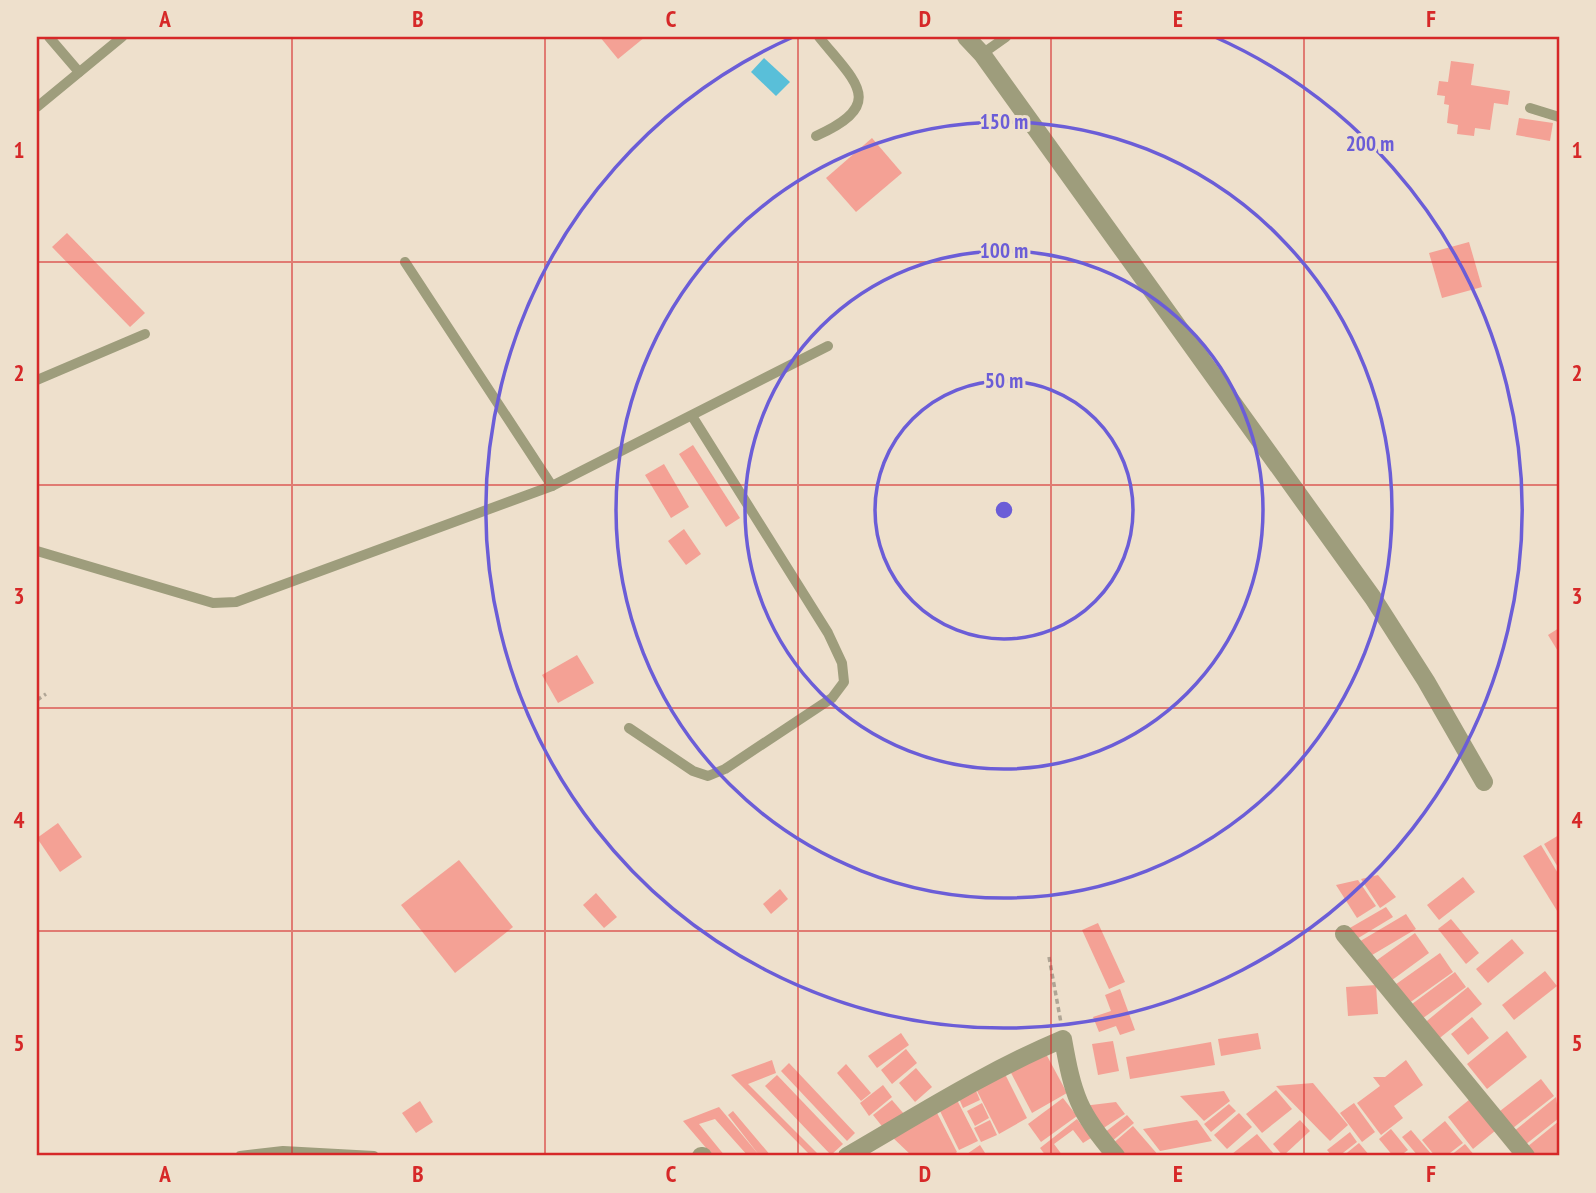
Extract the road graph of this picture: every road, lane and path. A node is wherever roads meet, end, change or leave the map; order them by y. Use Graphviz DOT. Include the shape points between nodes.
graph roads {
  1 [pos="49,37"];
  2 [pos="122,37"];
  3 [pos="818,37"];
  4 [pos="965,37"];
  5 [pos="1001,38"];
  6 [pos="982,54"];
  7 [pos="79,72"];
  8 [pos="37,107"];
  9 [pos="1530,108"];
  10 [pos="1559,117"];
  11 [pos="816,136"];
  12 [pos="405,262"];
  13 [pos="145,334"];
  14 [pos="828,346"];
  15 [pos="37,380"];
  16 [pos="692,416"];
  17 [pos="552,486"];
  18 [pos="37,551"];
  19 [pos="47,694"];
  20 [pos="37,700"];
  21 [pos="629,728"];
  22 [pos="1484,782"];
  23 [pos="1344,934"];
  24 [pos="1049,957"];
  25 [pos="1063,1039"];
  26 [pos="240,1156"];
  27 [pos="374,1156"];
  28 [pos="846,1156"];
  29 [pos="1115,1156"];
  30 [pos="1526,1156"];
  1 -- 7 [label="lane"];
  2 -- 7 [label="lane"];
  3 -- 11 [label="lane" via="854,81 860,99 843,123"];
  4 -- 6 [label="street"];
  5 -- 6 [label="lane"];
  6 -- 22 [label="street" via="1373,598"];
  7 -- 8 [label="lane"];
  9 -- 10 [label="lane"];
  12 -- 17 [label="lane"];
  13 -- 15 [label="lane"];
  14 -- 16 [label="lane"];
  16 -- 17 [label="lane"];
  16 -- 21 [label="lane" via="828,633 842,663 844,682 832,698 708,776 693,771"];
  17 -- 18 [label="lane" via="236,603 213,603"];
  19 -- 20 [label="path"];
  23 -- 30 [label="street"];
  24 -- 25 [label="path"];
  25 -- 28 [label="street" via="971,1082"];
  25 -- 29 [label="street" via="1076,1100"];
  26 -- 27 [label="lane" via="283,1151"];
}
